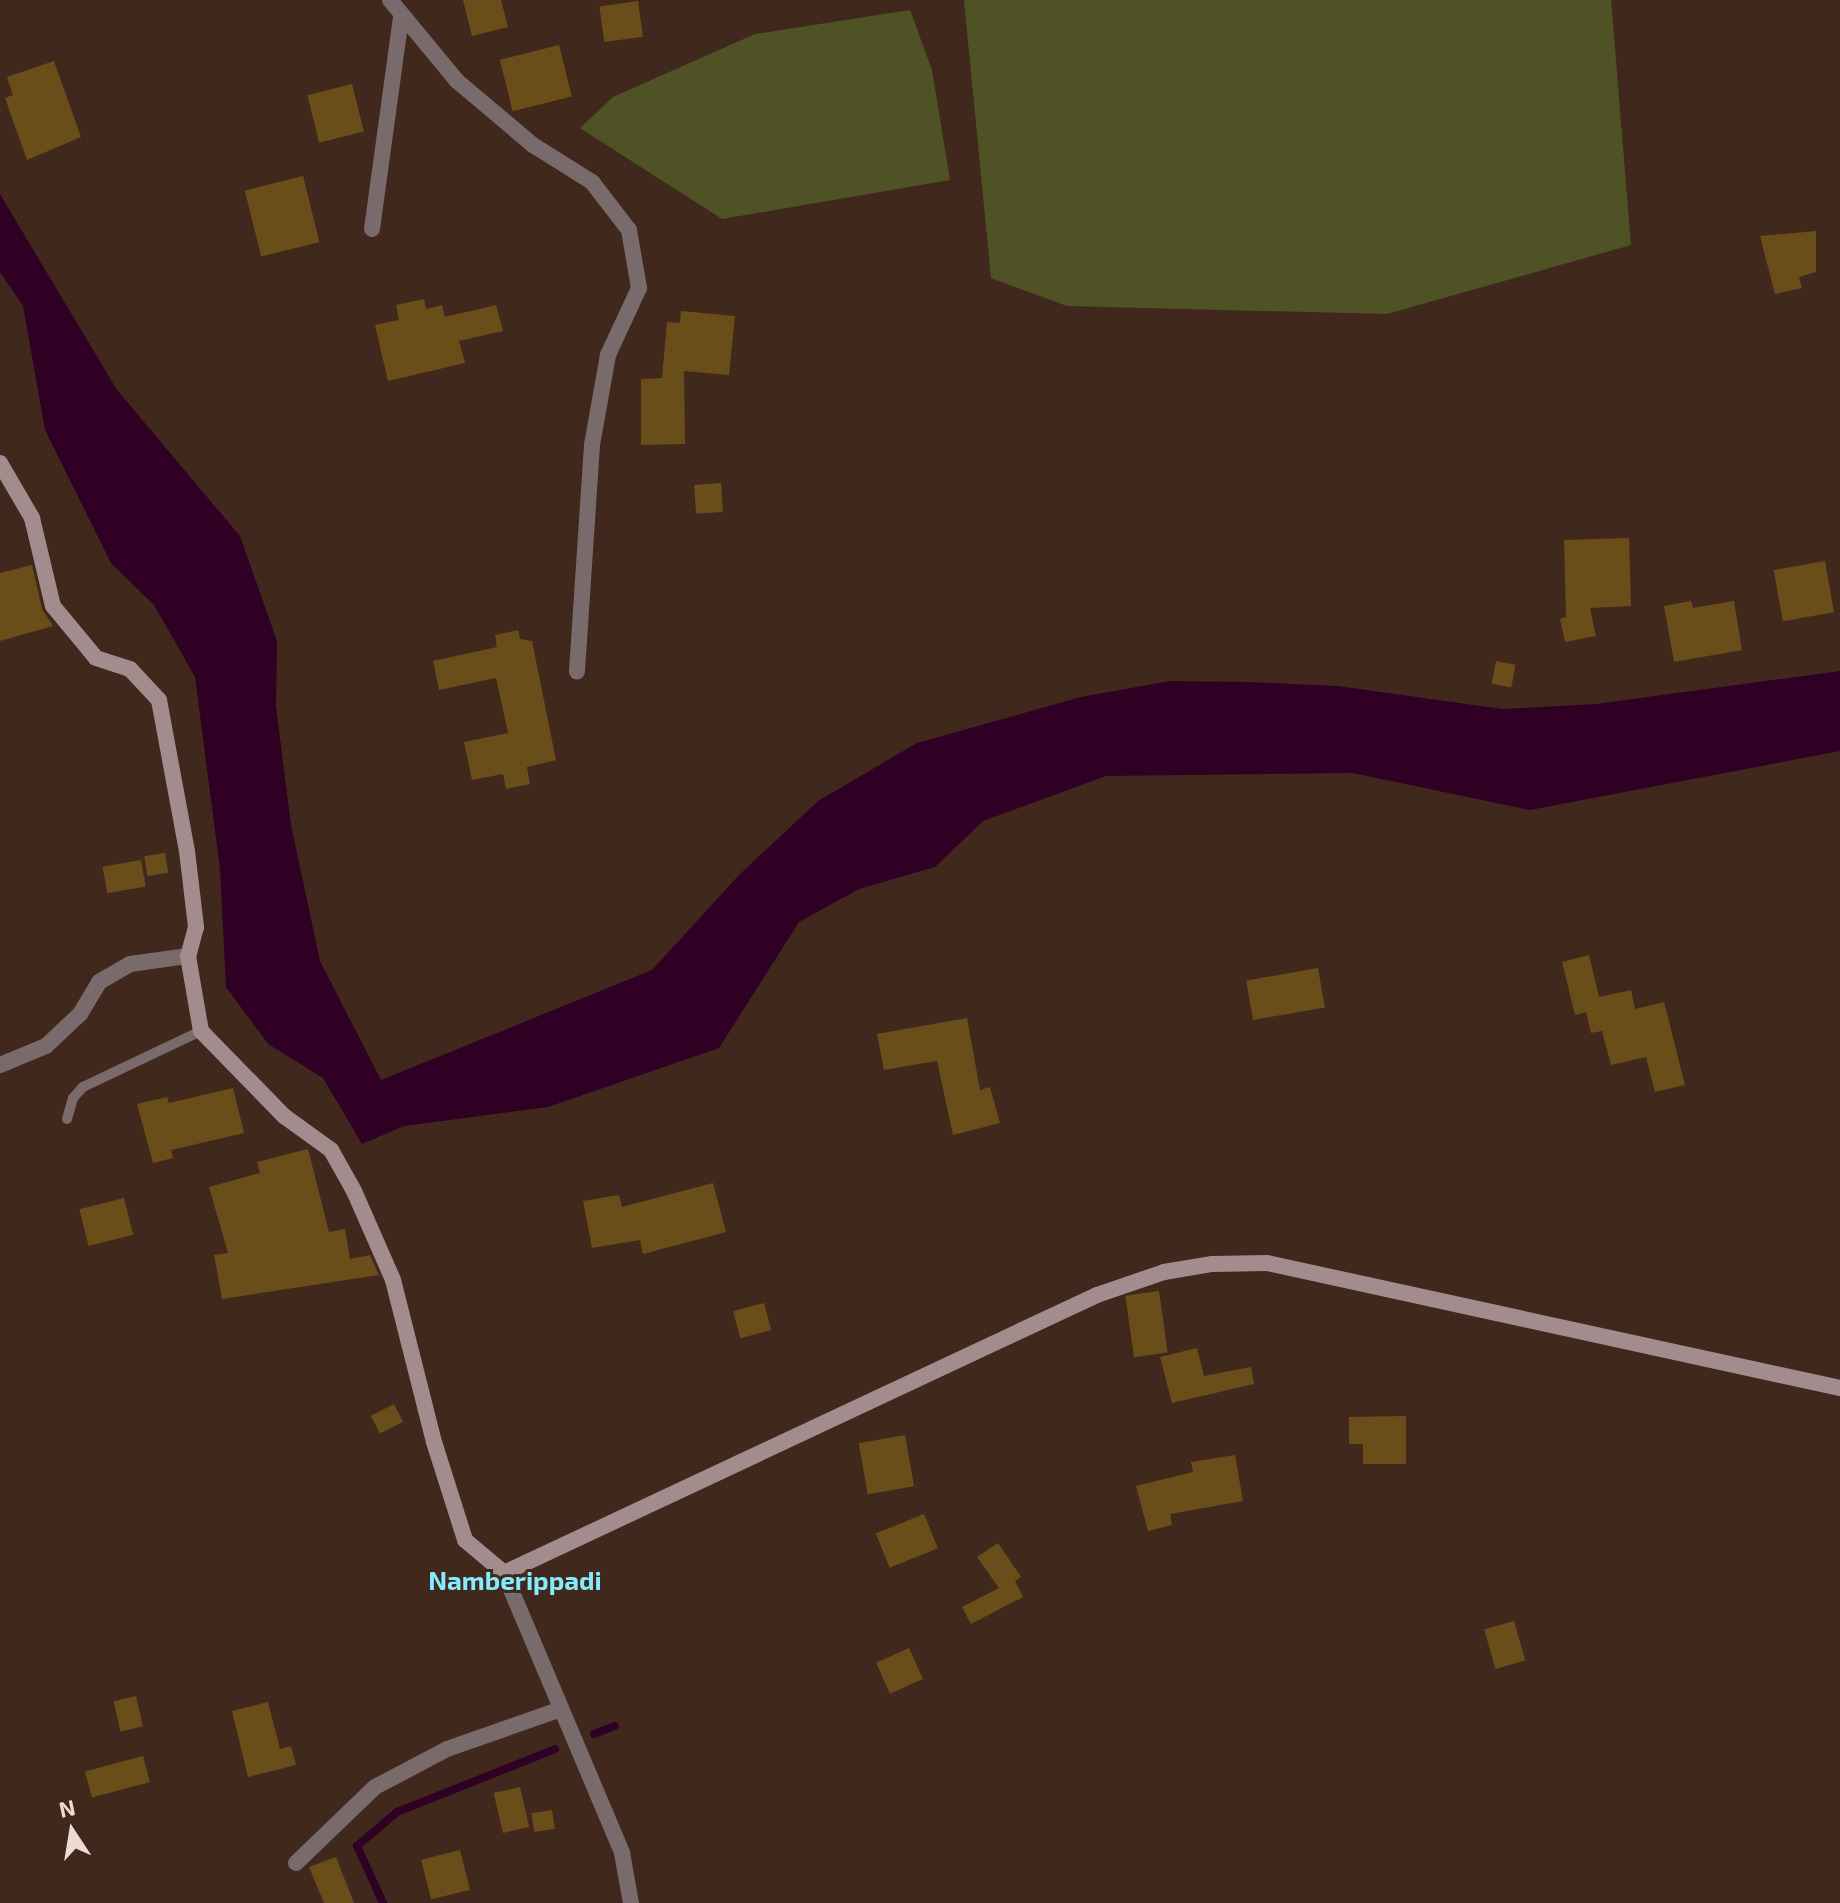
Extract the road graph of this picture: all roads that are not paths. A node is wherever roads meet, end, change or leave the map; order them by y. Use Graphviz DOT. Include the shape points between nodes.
graph roads {
  1 [pos="390,0"];
  2 [pos="401,18"];
  3 [pos="372,229"];
  4 [pos="0,463"];
  5 [pos="577,672"];
  6 [pos="188,956"];
  7 [pos="201,1031"];
  8 [pos="0,1065"];
  9 [pos="67,1119"];
  10 [pos="1840,1388"];
  11 [pos="504,1573"];
  12 [pos="561,1709"];
  13 [pos="296,1863"];
  14 [pos="631,1903"];
  1 -- 2 [label="street"];
  2 -- 3 [label="street"];
  2 -- 5 [label="street" via="457,81 533,145 592,182 629,230 639,288 608,355 592,445"];
  4 -- 6 [label="main road" via="32,518 53,606 96,658 130,669 159,700 196,927"];
  6 -- 7 [label="main road"];
  6 -- 8 [label="street" via="130,964 99,982 80,1014 46,1046"];
  7 -- 9 [label="lane" via="83,1087 73,1098"];
  7 -- 11 [label="main road" via="284,1116 331,1150 354,1191 393,1280 465,1540"];
  10 -- 11 [label="main road" via="1267,1263 1212,1264 1164,1272 1097,1295"];
  11 -- 12 [label="street"];
  12 -- 13 [label="street" via="447,1749 375,1787"];
  12 -- 14 [label="street" via="622,1853"];
}
